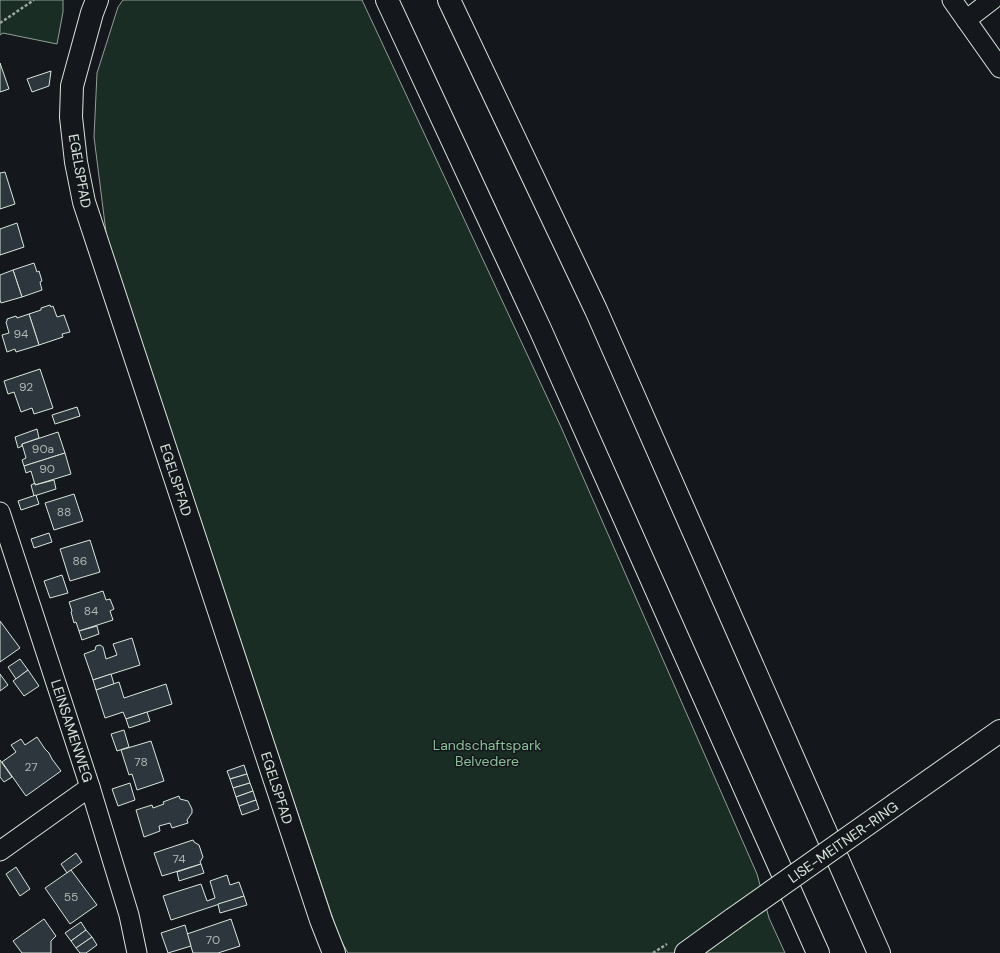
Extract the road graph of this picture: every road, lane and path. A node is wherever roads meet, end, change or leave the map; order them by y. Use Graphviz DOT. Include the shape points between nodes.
graph roads {
  1 [pos="34,0"];
  2 [pos="97,0"];
  3 [pos="387,0"];
  4 [pos="449,0"];
  5 [pos="952,0"];
  6 [pos="992,0"];
  7 [pos="966,20"];
  8 [pos="0,23"];
  9 [pos="1000,68"];
  10 [pos="1,519"];
  11 [pos="1000,731"];
  12 [pos="90,787"];
  13 [pos="0,851"];
  14 [pos="137,953"];
  15 [pos="334,953"];
  16 [pos="686,953"];
  17 [pos="818,953"];
  18 [pos="879,953"];
  1 -- 8 [label="path"];
  2 -- 15 [label="main road, EGELSPFAD" via="72,86 71,117 84,202"];
  3 -- 17 [label="main road" via="540,329"];
  4 -- 18 [label="main road" via="596,310"];
  5 -- 7 [label="street"];
  6 -- 7 [label="street"];
  7 -- 9 [label="street"];
  10 -- 12 [label="street, LEINSAMENWEG"];
  11 -- 16 [label="main road, LISE-MEITNER-RING, bridge"];
  12 -- 13 [label="street"];
  12 -- 14 [label="street, LEINSAMENWEG" via="129,915"];
}
